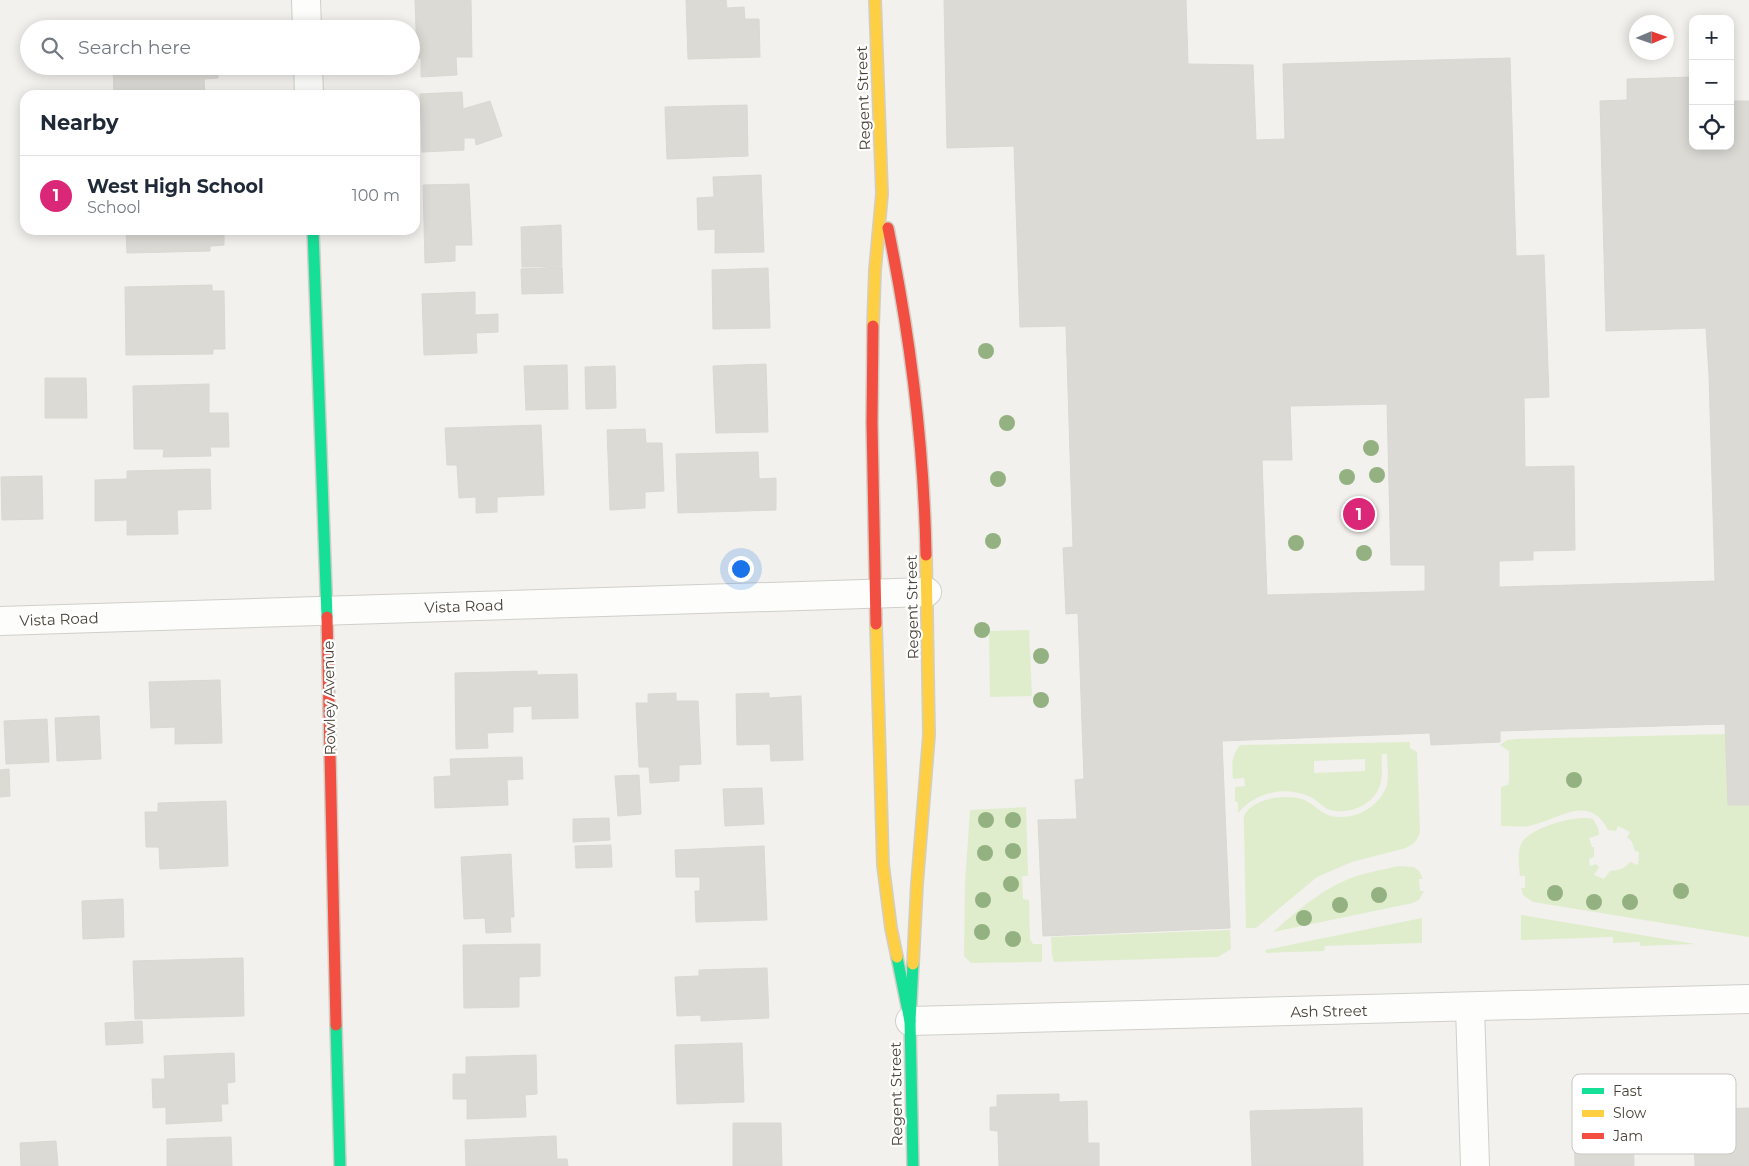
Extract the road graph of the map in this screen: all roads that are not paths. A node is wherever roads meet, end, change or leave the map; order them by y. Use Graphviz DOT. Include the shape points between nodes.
graph roads {
  1 [pos="306,0"];
  2 [pos="875,0"];
  3 [pos="307,20"];
  4 [pos="308,75"];
  5 [pos="309,90"];
  6 [pos="882,194"];
  7 [pos="313,235"];
  8 [pos="927,592"];
  9 [pos="876,594"];
  10 [pos="327,611"];
  11 [pos="0,621"];
  12 [pos="1749,999"];
  13 [pos="1470,1007"];
  14 [pos="910,1021"];
  15 [pos="340,1166"];
  16 [pos="913,1166"];
  17 [pos="1475,1166"];
  1 -- 3 [label="street"];
  2 -- 6 [label="main road, Regent Street"];
  4 -- 5 [label="street"];
  6 -- 8 [label="main road, Regent Street" via="918,416"];
  6 -- 9 [label="main road, Regent Street" via="875,270 872,372"];
  7 -- 10 [label="main road, Rowley Avenue"];
  8 -- 9 [label="street, Vista Road"];
  8 -- 14 [label="main road, Regent Street" via="929,735"];
  9 -- 10 [label="street, Vista Road"];
  9 -- 14 [label="main road, Regent Street" via="883,865"];
  10 -- 11 [label="street, Vista Road"];
  10 -- 15 [label="main road, Rowley Avenue"];
  12 -- 13 [label="street, Ash Street"];
  13 -- 14 [label="street, Ash Street"];
  13 -- 17 [label="street"];
  14 -- 16 [label="main road, Regent Street"];
}
